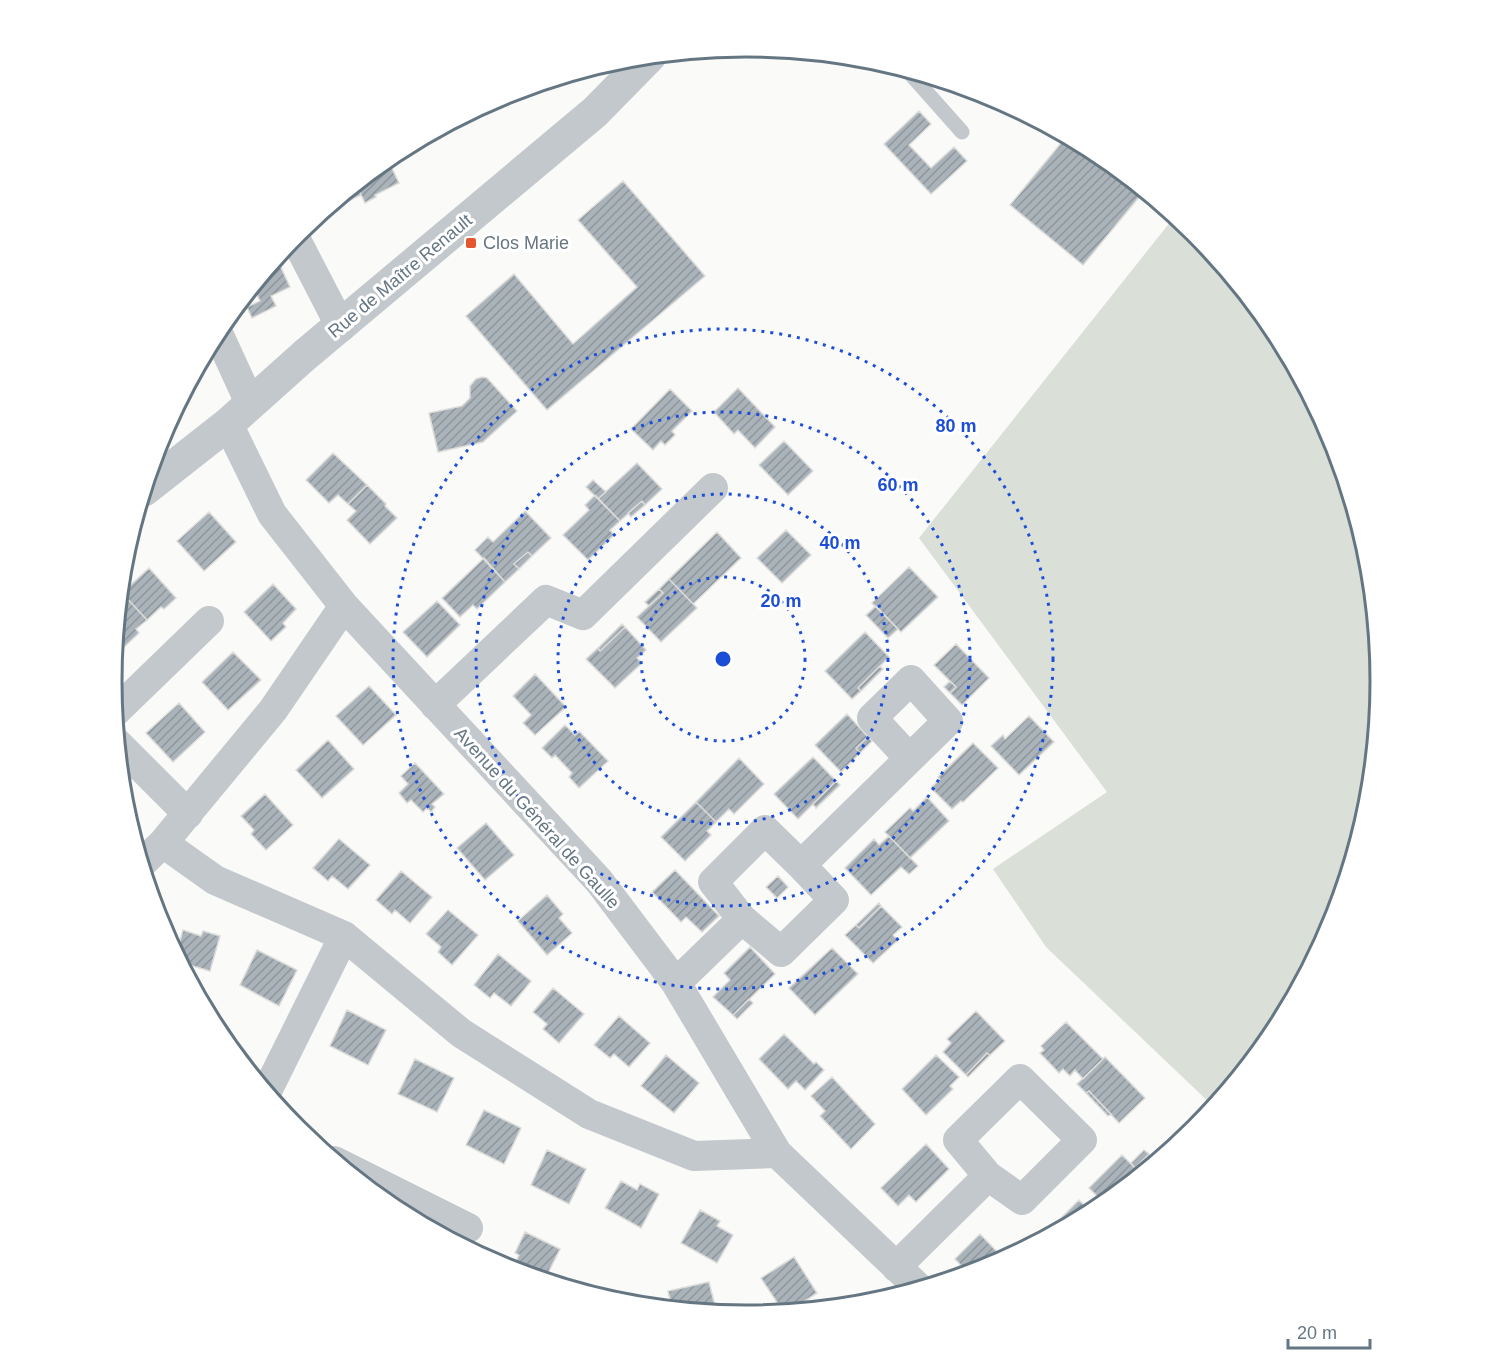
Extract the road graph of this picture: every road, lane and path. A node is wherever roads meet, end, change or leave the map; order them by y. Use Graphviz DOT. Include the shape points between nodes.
graph roads {
  1 [pos="640,66"];
  2 [pos="916,81"];
  3 [pos="962,132"];
  4 [pos="299,246"];
  5 [pos="340,327"];
  6 [pos="221,345"];
  7 [pos="239,414"];
  8 [pos="155,481"];
  9 [pos="712,488"];
  10 [pos="344,606"];
  11 [pos="209,621"];
  12 [pos="123,705"];
  13 [pos="435,705"];
  14 [pos="126,752"];
  15 [pos="909,758"];
  16 [pos="188,814"];
  17 [pos="164,843"];
  18 [pos="148,858"];
  19 [pos="801,865"];
  20 [pos="742,919"];
  21 [pos="344,936"];
  22 [pos="676,983"];
  23 [pos="270,1085"];
  24 [pos="777,1153"];
  25 [pos="988,1176"];
  26 [pos="366,1177"];
  27 [pos="468,1228"];
  28 [pos="896,1266"];
  29 [pos="914,1283"];
  1 -- 5 [label="street, Rue de Maître Renault" via="596,112"];
  2 -- 3 [label="lane"];
  4 -- 5 [label="street"];
  5 -- 7 [label="street, Rue de Maître Renault"];
  6 -- 7 [label="street, Avenue du Général de Gaulle"];
  7 -- 8 [label="street, Rue de Maître Renault"];
  7 -- 10 [label="street, Avenue du Général de Gaulle" via="272,514"];
  9 -- 13 [label="street" via="583,615 546,600"];
  10 -- 13 [label="street, Avenue du Général de Gaulle"];
  10 -- 16 [label="street" via="273,710"];
  11 -- 12 [label="street"];
  13 -- 22 [label="street, Avenue du Général de Gaulle" via="599,881"];
  14 -- 16 [label="street"];
  15 -- 19 [label="street"];
  16 -- 17 [label="street"];
  17 -- 18 [label="street"];
  17 -- 21 [label="street" via="215,880"];
  19 -- 20 [label="street" via="765,830 713,882"];
  19 -- 20 [label="street" via="834,900 781,952"];
  20 -- 22 [label="street"];
  21 -- 23 [label="street"];
  21 -- 24 [label="street" via="461,1033 589,1114 694,1156"];
  22 -- 24 [label="street, Avenue du Général de Gaulle"];
  24 -- 28 [label="street, Avenue du Général de Gaulle"];
  25 -- 28 [label="street"];
  26 -- 27 [label="street"];
  28 -- 29 [label="street, Avenue du Général de Gaulle"];
}
